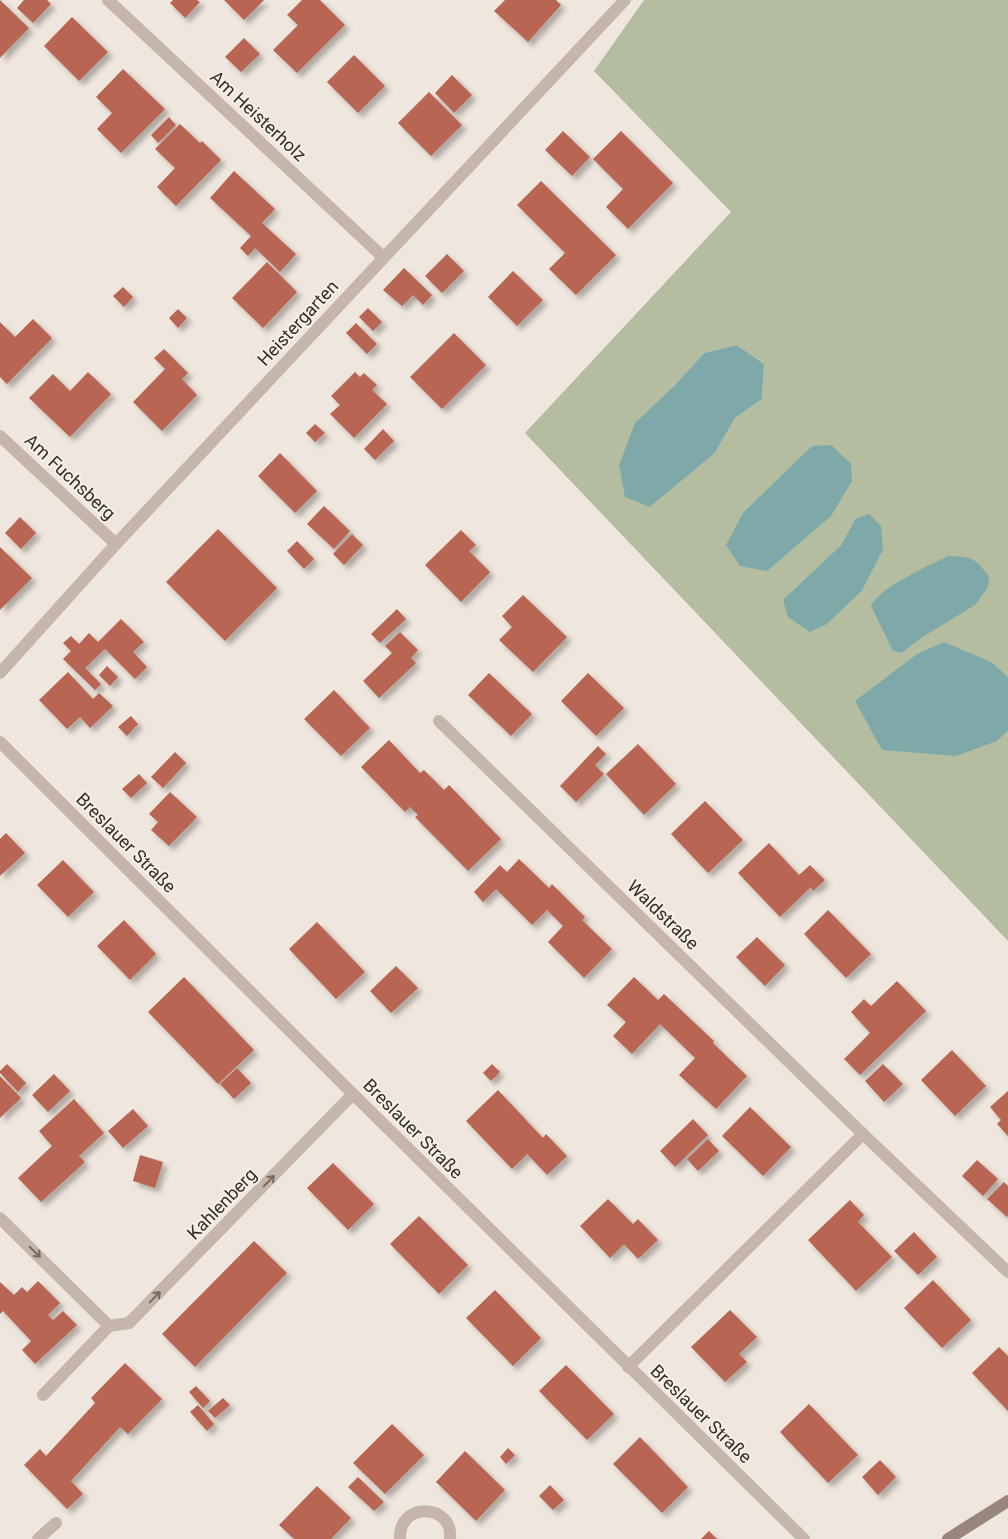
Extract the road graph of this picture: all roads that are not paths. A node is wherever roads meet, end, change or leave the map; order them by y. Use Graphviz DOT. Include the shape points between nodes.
graph roads {
  1 [pos="108,0"];
  2 [pos="625,0"];
  3 [pos="383,257"];
  4 [pos="0,436"];
  5 [pos="116,544"];
  6 [pos="0,673"];
  7 [pos="438,722"];
  8 [pos="0,742"];
  9 [pos="354,1094"];
  10 [pos="863,1134"];
  11 [pos="0,1218"];
  12 [pos="1008,1272"];
  13 [pos="109,1326"];
  14 [pos="628,1366"];
  15 [pos="44,1395"];
  16 [pos="1008,1501"];
  17 [pos="56,1523"];
  18 [pos="38,1539"];
  19 [pos="400,1539"];
  20 [pos="450,1539"];
  21 [pos="804,1539"];
  22 [pos="948,1539"];
  1 -- 3 [label="street, Am Heisterholz"];
  2 -- 3 [label="street, Heistergarten"];
  3 -- 5 [label="street, Heistergarten"];
  4 -- 5 [label="street, Am Fuchsberg"];
  5 -- 6 [label="street, Heistergarten"];
  7 -- 10 [label="street, Waldstraße"];
  8 -- 9 [label="street, Breslauer Straße"];
  13 -- 9 [label="street, Kahlenberg, one-way" via="130,1323"];
  9 -- 14 [label="street, Breslauer Straße"];
  10 -- 12 [label="street, Waldstraße"];
  10 -- 14 [label="street"];
  11 -- 13 [label="street, one-way"];
  13 -- 15 [label="street"];
  14 -- 21 [label="street, Breslauer Straße"];
  16 -- 22 [label="street"];
  17 -- 18 [label="street"];
  19 -- 20 [label="street" via="403,1523 409,1516 426,1510 443,1518"];
}
